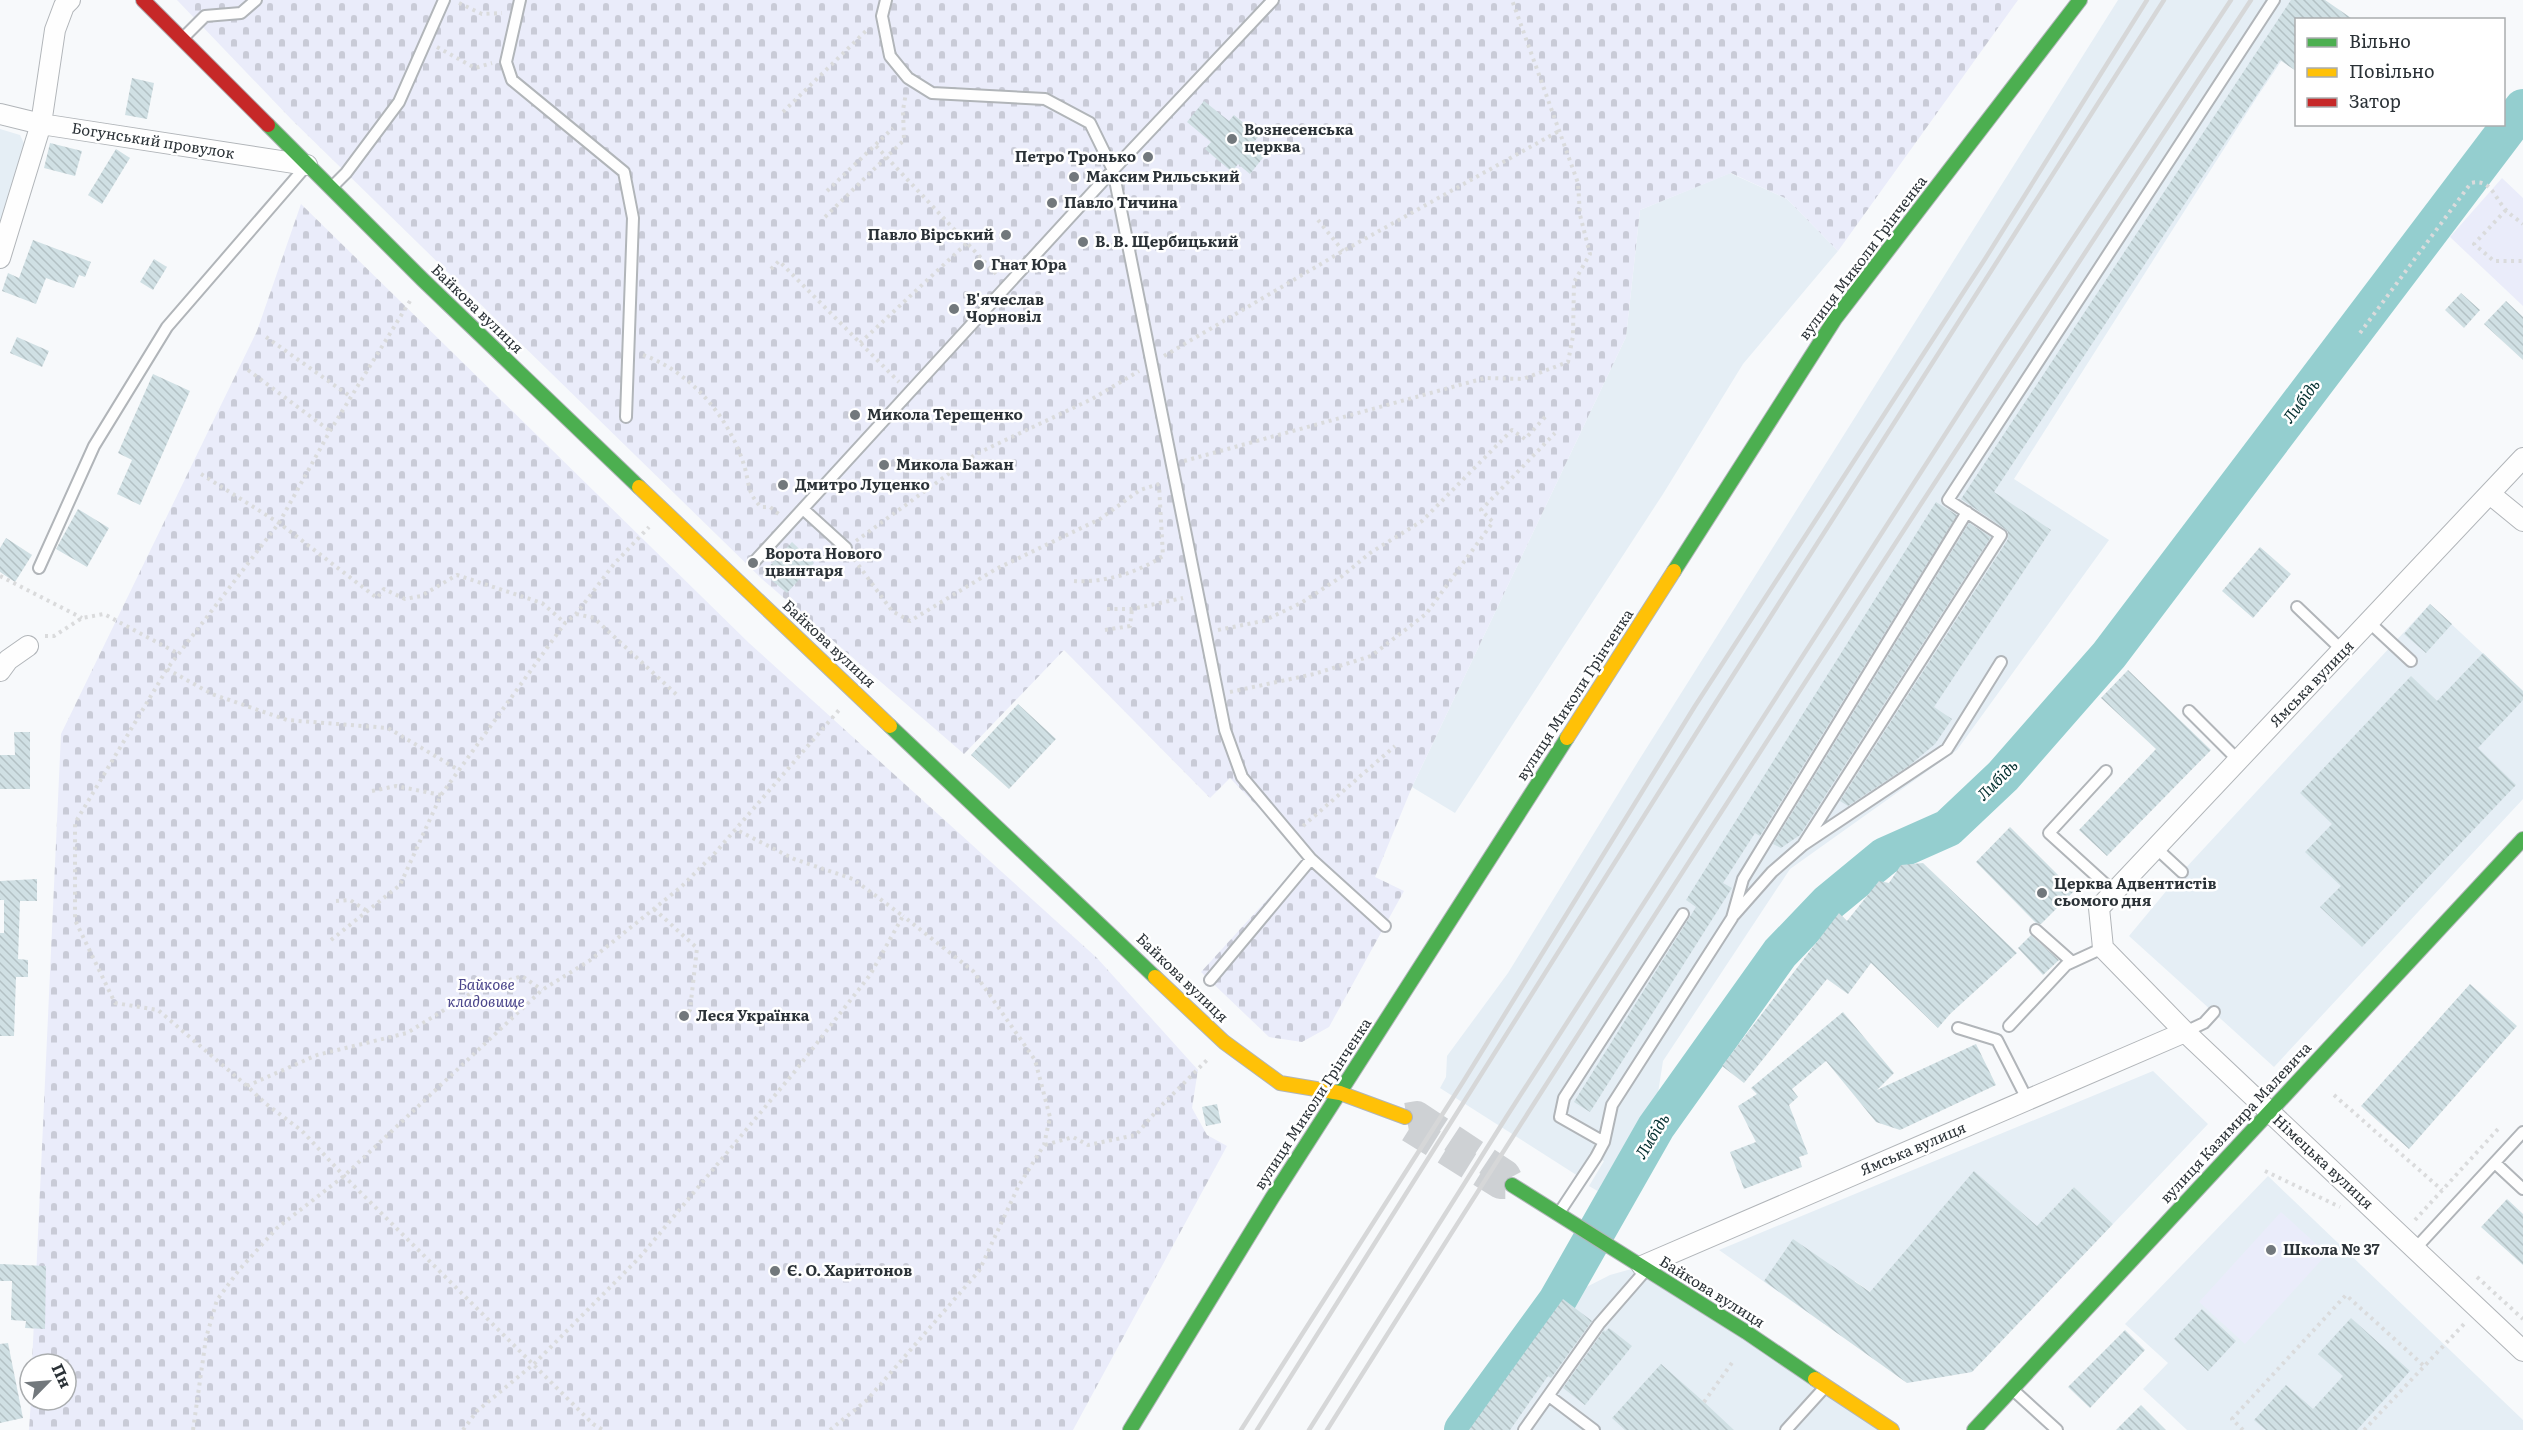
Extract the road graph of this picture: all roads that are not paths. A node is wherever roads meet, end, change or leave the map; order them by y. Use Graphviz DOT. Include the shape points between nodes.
graph roads {
  1 [pos="70,0"];
  2 [pos="143,0"];
  3 [pos="256,0"];
  4 [pos="444,0"];
  5 [pos="520,0"];
  6 [pos="886,0"];
  7 [pos="1273,0"];
  8 [pos="2080,0"];
  9 [pos="2274,0"];
  10 [pos="182,39"];
  11 [pos="0,114"];
  12 [pos="41,124"];
  13 [pos="307,165"];
  14 [pos="1113,170"];
  15 [pos="331,188"];
  16 [pos="0,258"];
  17 [pos="626,417"];
  18 [pos="2523,458"];
  19 [pos="2490,494"];
  20 [pos="803,509"];
  21 [pos="1967,512"];
  22 [pos="2523,521"];
  23 [pos="846,548"];
  24 [pos="39,568"];
  25 [pos="747,570"];
  26 [pos="2297,607"];
  27 [pos="2370,623"];
  28 [pos="28,646"];
  29 [pos="2343,651"];
  30 [pos="2001,662"];
  31 [pos="2410,662"];
  32 [pos="0,671"];
  33 [pos="2189,711"];
  34 [pos="2239,761"];
  35 [pos="2106,771"];
  36 [pos="2523,839"];
  37 [pos="1803,845"];
  38 [pos="2156,848"];
  39 [pos="1311,859"];
  40 [pos="2182,872"];
  41 [pos="2114,892"];
  42 [pos="1683,914"];
  43 [pos="1732,918"];
  44 [pos="1385,926"];
  45 [pos="2036,930"];
  46 [pos="2103,948"];
  47 [pos="2071,961"];
  48 [pos="1210,980"];
  49 [pos="2214,1012"];
  50 [pos="2008,1026"];
  51 [pos="1958,1028"];
  52 [pos="2185,1032"];
  53 [pos="1340,1093"];
  54 [pos="2027,1100"];
  55 [pos="2270,1112"];
  56 [pos="1405,1117"];
  57 [pos="2523,1132"];
  58 [pos="1604,1142"];
  59 [pos="2494,1163"];
  60 [pos="1512,1185"];
  61 [pos="2523,1189"];
  62 [pos="1560,1214"];
  63 [pos="2415,1249"];
  64 [pos="1644,1268"];
  65 [pos="2523,1352"];
  66 [pos="1825,1387"];
  67 [pos="2012,1389"];
  68 [pos="1549,1396"];
  69 [pos="1130,1430"];
  70 [pos="1524,1430"];
  71 [pos="1594,1430"];
  72 [pos="1786,1430"];
  73 [pos="1892,1430"];
  74 [pos="1974,1430"];
  75 [pos="2057,1430"];
  1 -- 12 [label="street" via="55,30"];
  2 -- 10 [label="main road, Байкова вулиця"];
  3 -- 10 [label="lane" via="241,13 205,16"];
  4 -- 15 [label="lane" via="399,102"];
  5 -- 17 [label="lane" via="506,62 512,80 624,172 633,218"];
  6 -- 14 [label="lane" via="882,16 890,56 908,78 932,93 1045,99 1090,123"];
  7 -- 14 [label="lane"];
  8 -- 53 [label="main road, вулиця Миколи Грінченка" via="1835,319"];
  9 -- 21 [label="lane" via="1948,500"];
  10 -- 13 [label="main road, Байкова вулиця"];
  11 -- 12 [label="street, Богунський провулок"];
  12 -- 13 [label="street, Богунський провулок"];
  12 -- 16 [label="street"];
  13 -- 15 [label="main road, Байкова вулиця"];
  13 -- 24 [label="lane" via="167,327 94,446"];
  14 -- 20 [label="lane"];
  14 -- 39 [label="lane" via="1225,730 1242,777"];
  15 -- 25 [label="main road, Байкова вулиця" via="664,511"];
  18 -- 19 [label="street, Ямська вулиця"];
  19 -- 22 [label="street"];
  19 -- 27 [label="street, Ямська вулиця"];
  20 -- 23 [label="lane"];
  20 -- 25 [label="lane"];
  21 -- 37 [label="lane" via="2001,535"];
  21 -- 43 [label="lane" via="1743,879"];
  25 -- 53 [label="main road, Байкова вулиця" via="856,691 1224,1042 1280,1083"];
  26 -- 29 [label="lane"];
  27 -- 29 [label="street, Ямська вулиця"];
  27 -- 31 [label="lane"];
  28 -- 32 [label="street"];
  29 -- 34 [label="street, Ямська вулиця"];
  30 -- 37 [label="lane" via="1947,749"];
  33 -- 34 [label="lane"];
  34 -- 38 [label="street, Ямська вулиця"];
  35 -- 41 [label="lane" via="2049,834"];
  36 -- 55 [label="main road, вулиця Казимира Малевича"];
  37 -- 43 [label="lane" via="1772,872"];
  38 -- 40 [label="lane"];
  38 -- 41 [label="street, Ямська вулиця"];
  39 -- 44 [label="lane"];
  39 -- 48 [label="lane"];
  41 -- 46 [label="street, Ямська вулиця" via="2098,908"];
  42 -- 58 [label="lane" via="1564,1098 1560,1117"];
  43 -- 58 [label="lane" via="1612,1105"];
  45 -- 47 [label="lane"];
  46 -- 47 [label="lane"];
  46 -- 52 [label="street, Німецька вулиця"];
  47 -- 50 [label="lane"];
  49 -- 52 [label="lane" via="2204,1023"];
  51 -- 54 [label="lane" via="1996,1040"];
  52 -- 54 [label="street, Ямська вулиця"];
  52 -- 55 [label="street, Німецька вулиця"];
  53 -- 56 [label="main road, Байкова вулиця"];
  53 -- 69 [label="main road, вулиця Миколи Грінченка" via="1221,1278"];
  54 -- 64 [label="street, Ямська вулиця"];
  55 -- 63 [label="street, Німецька вулиця"];
  55 -- 67 [label="main road, вулиця Казимира Малевича"];
  57 -- 59 [label="lane"];
  58 -- 62 [label="lane"];
  59 -- 61 [label="lane"];
  59 -- 63 [label="lane"];
  60 -- 62 [label="main road, Байкова вулиця"];
  62 -- 64 [label="main road, Байкова вулиця"];
  63 -- 65 [label="street, Німецька вулиця"];
  64 -- 66 [label="main road, Байкова вулиця"];
  64 -- 68 [label="lane"];
  66 -- 72 [label="lane"];
  66 -- 73 [label="main road, Байкова вулиця"];
  67 -- 74 [label="main road, вулиця Казимира Малевича"];
  67 -- 75 [label="lane"];
  68 -- 70 [label="lane"];
  68 -- 71 [label="lane"];
}
